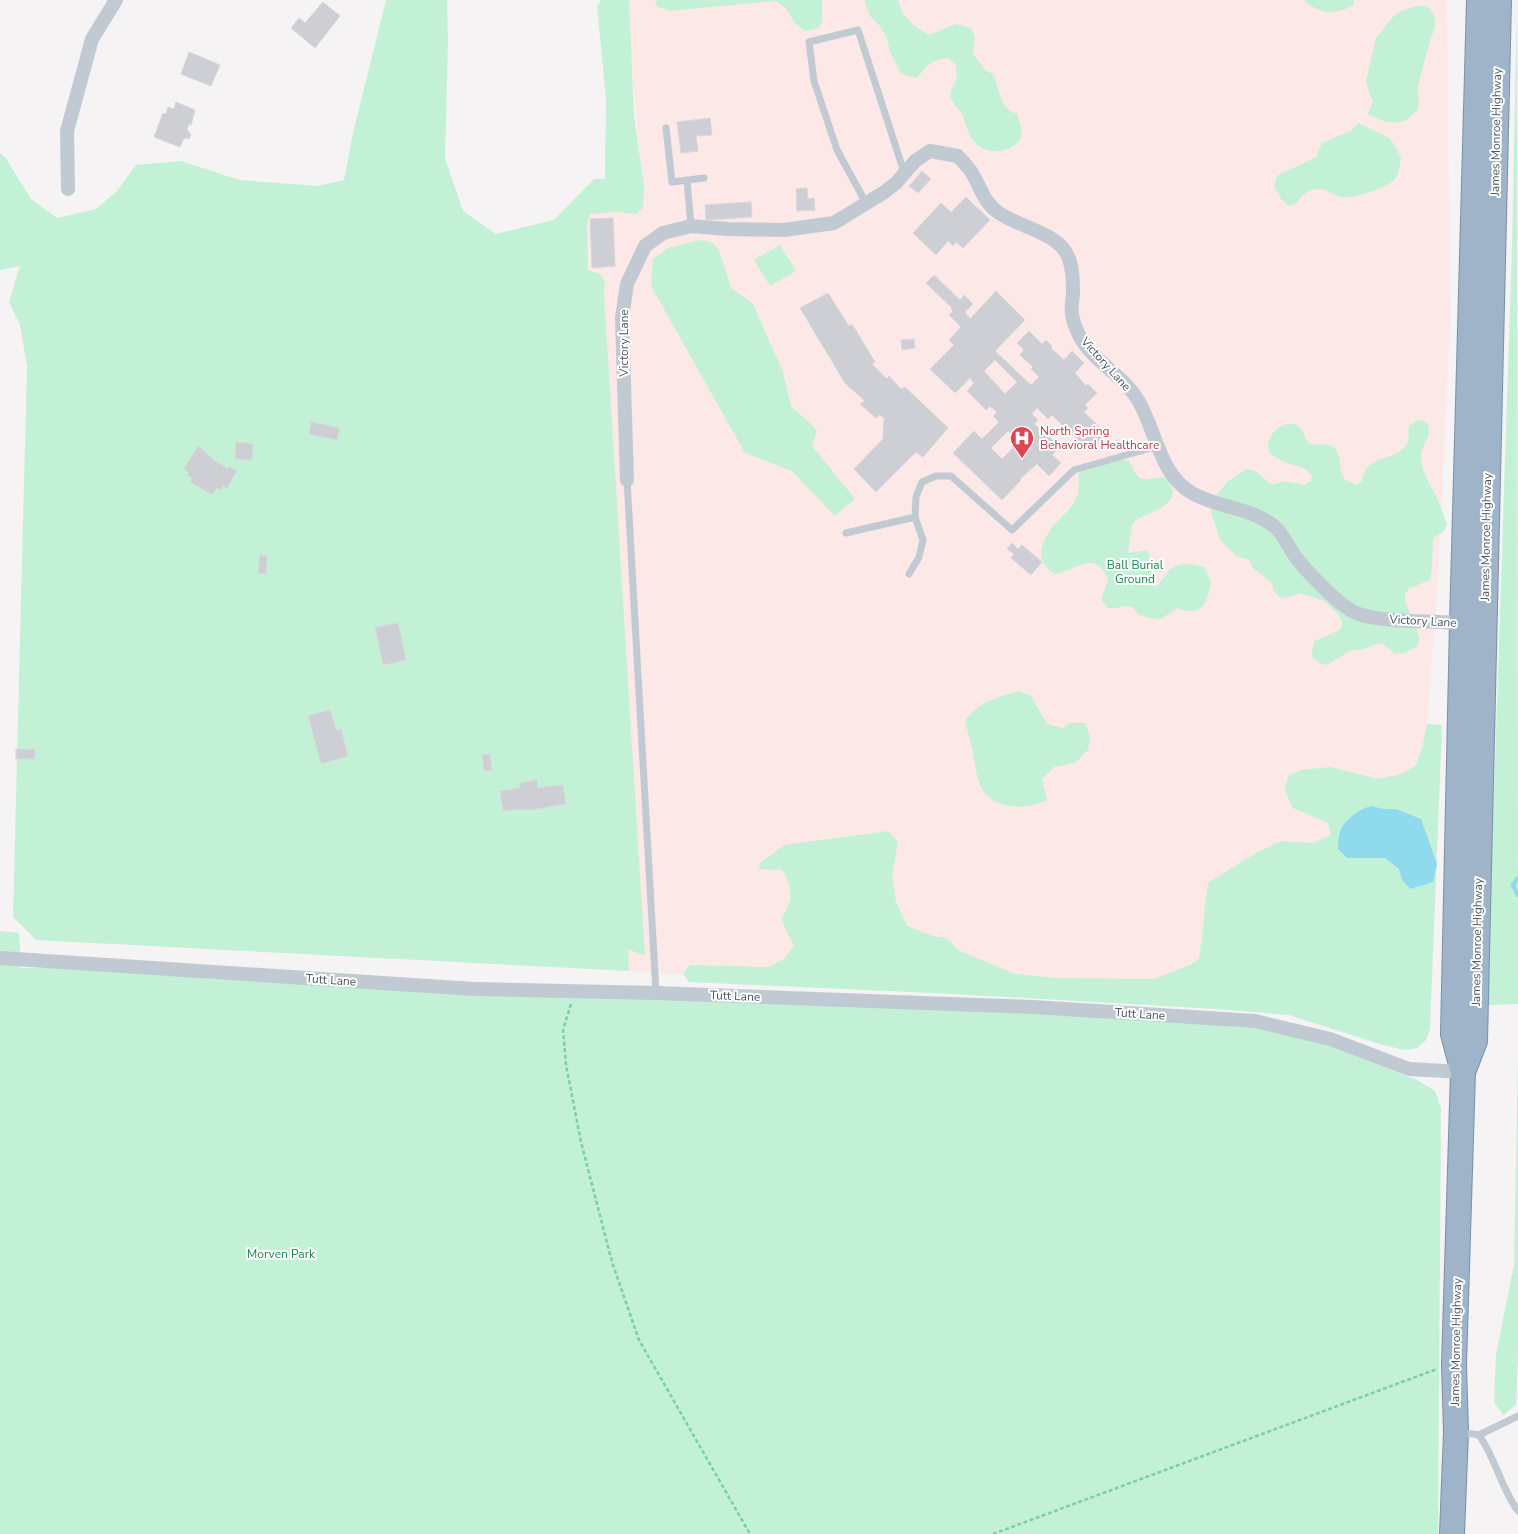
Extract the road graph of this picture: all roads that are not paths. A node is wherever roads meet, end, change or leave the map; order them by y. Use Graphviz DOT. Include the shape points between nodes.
graph roads {
  1 [pos="116,0"];
  2 [pos="1479,0"];
  3 [pos="1499,0"];
  4 [pos="666,128"];
  5 [pos="904,172"];
  6 [pos="704,178"];
  7 [pos="687,180"];
  8 [pos="68,189"];
  9 [pos="866,203"];
  10 [pos="691,226"];
  11 [pos="1158,446"];
  12 [pos="627,480"];
  13 [pos="915,517"];
  14 [pos="846,533"];
  15 [pos="909,574"];
  16 [pos="1473,624"];
  17 [pos="0,958"];
  18 [pos="656,993"];
  19 [pos="1463,1072"];
  20 [pos="1518,1416"];
  21 [pos="1456,1432"];
  22 [pos="1479,1436"];
  23 [pos="1518,1511"];
  24 [pos="1452,1534"];
  25 [pos="1468,1534"];
  1 -- 8 [label="street" via="92,39 67,131"];
  2 -- 16 [label="highway, James Monroe Highway"];
  3 -- 16 [label="highway, James Monroe Highway"];
  4 -- 7 [label="lane" via="672,182"];
  5 -- 9 [label="street, Victory Lane" via="896,183"];
  5 -- 9 [label="lane" via="858,30 809,42 814,81 837,150"];
  5 -- 11 [label="street, Victory Lane" via="930,151 958,156 986,201 999,213 1056,242 1066,251 1072,270 1072,313 1080,336 1138,400"];
  6 -- 7 [label="lane"];
  7 -- 10 [label="lane"];
  9 -- 10 [label="street, Victory Lane" via="834,223 811,227 784,230"];
  10 -- 12 [label="street, Victory Lane" via="663,232 645,246 627,284 622,318"];
  11 -- 13 [label="lane" via="1074,470 1012,530 951,476 936,476 922,482 916,497"];
  11 -- 16 [label="street, Victory Lane" via="1168,469 1191,493 1218,505 1242,510 1278,530 1314,577 1353,612 1373,618"];
  12 -- 18 [label="lane"];
  13 -- 14 [label="lane"];
  13 -- 15 [label="lane" via="923,540 919,557"];
  16 -- 19 [label="highway, James Monroe Highway" via="1475,1041"];
  17 -- 18 [label="street, Tutt Lane" via="464,988"];
  18 -- 19 [label="street, Tutt Lane" via="1033,1007 1255,1021 1330,1039 1409,1069"];
  19 -- 21 [label="highway, James Monroe Highway" via="1454,1365"];
  20 -- 22 [label="lane"];
  21 -- 22 [label="lane"];
  21 -- 24 [label="highway, James Monroe Highway"];
  21 -- 25 [label="highway, James Monroe Highway"];
  22 -- 23 [label="lane" via="1508,1498"];
}
